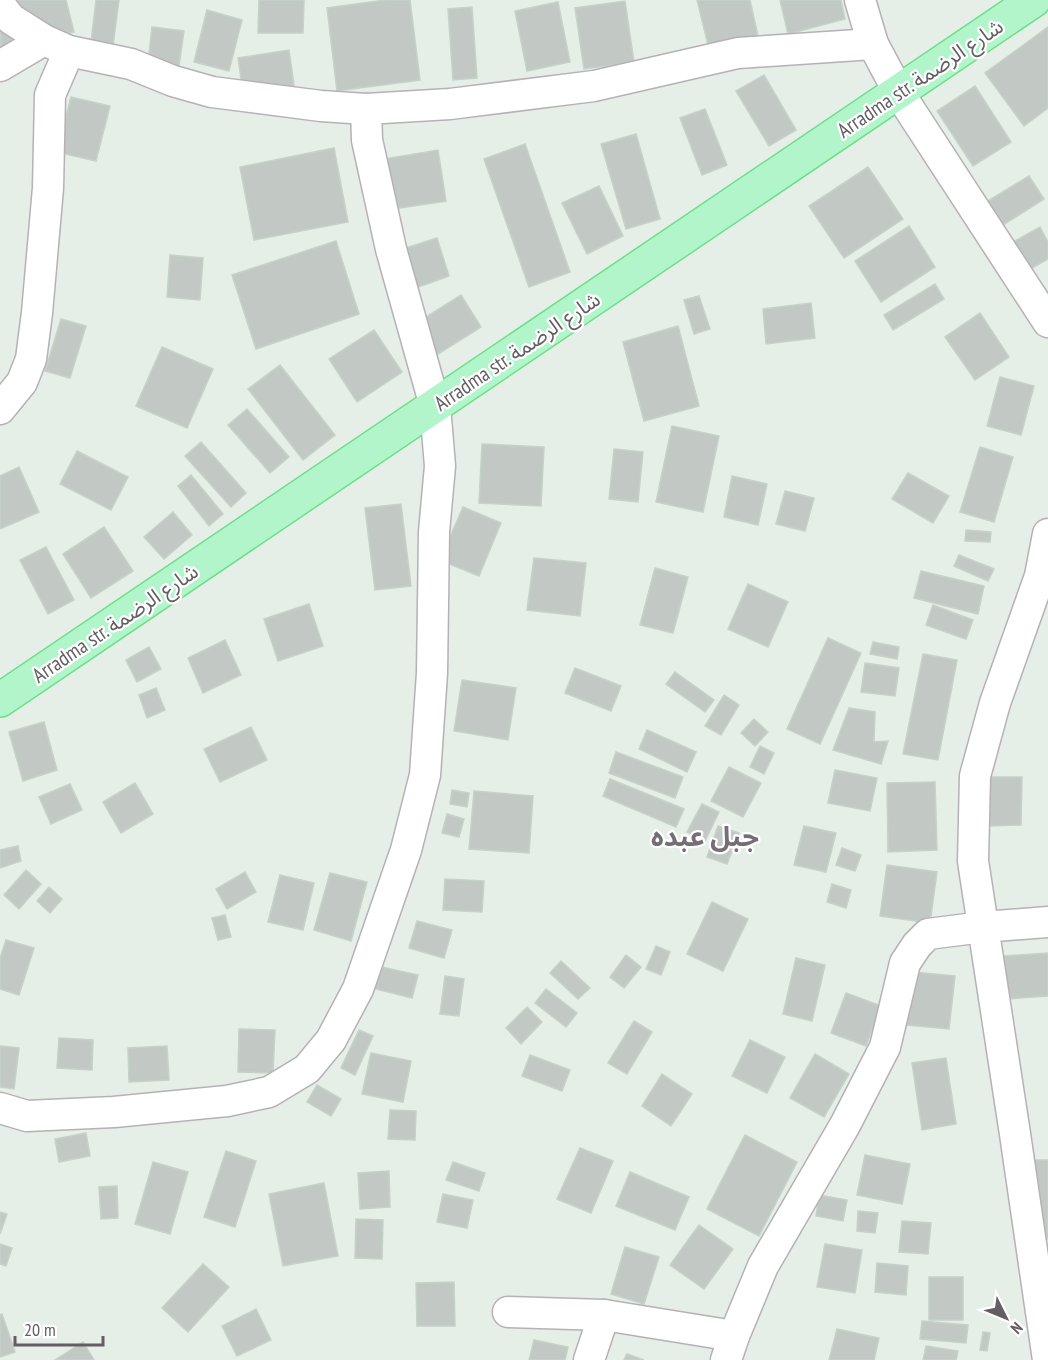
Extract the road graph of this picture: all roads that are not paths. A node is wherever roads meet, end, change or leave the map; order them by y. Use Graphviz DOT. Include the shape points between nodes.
graph roads {
  1 [pos="860,0"];
  2 [pos="1034,0"];
  3 [pos="0,6"];
  4 [pos="873,44"];
  5 [pos="56,46"];
  6 [pos="0,66"];
  7 [pos="899,93"];
  8 [pos="366,110"];
  9 [pos="1048,322"];
  10 [pos="435,406"];
  11 [pos="0,409"];
  12 [pos="1048,534"];
  13 [pos="0,700"];
  14 [pos="1048,922"];
  15 [pos="983,927"];
  16 [pos="0,1108"];
  17 [pos="508,1312"];
  18 [pos="604,1315"];
  19 [pos="730,1348"];
  20 [pos="589,1360"];
  21 [pos="1048,1360"];
  1 -- 4 [label="street"];
  2 -- 7 [label="main road, Arradma str. شارع الرضمة"];
  3 -- 5 [label="street" via="11,19"];
  4 -- 7 [label="street"];
  4 -- 8 [label="street" via="738,53 594,86 450,105"];
  5 -- 6 [label="street"];
  5 -- 8 [label="street" via="131,64 212,92"];
  5 -- 11 [label="street" via="50,95 48,188 31,359 22,382"];
  7 -- 9 [label="street"];
  7 -- 10 [label="main road, Arradma str. شارع الرضمة"];
  8 -- 10 [label="street" via="367,140 391,249"];
  10 -- 13 [label="main road, Arradma str. شارع الرضمة"];
  10 -- 16 [label="street" via="440,466 425,775 406,850 358,989 331,1040 307,1070 269,1092 227,1101 27,1116"];
  12 -- 15 [label="street" via="1040,576 995,703 975,776 973,861"];
  14 -- 15 [label="street"];
  15 -- 19 [label="street" via="928,934 905,963 885,1047 845,1125 763,1266"];
  15 -- 21 [label="street"];
  17 -- 18 [label="street"];
  18 -- 19 [label="street"];
  18 -- 20 [label="street"];
}
